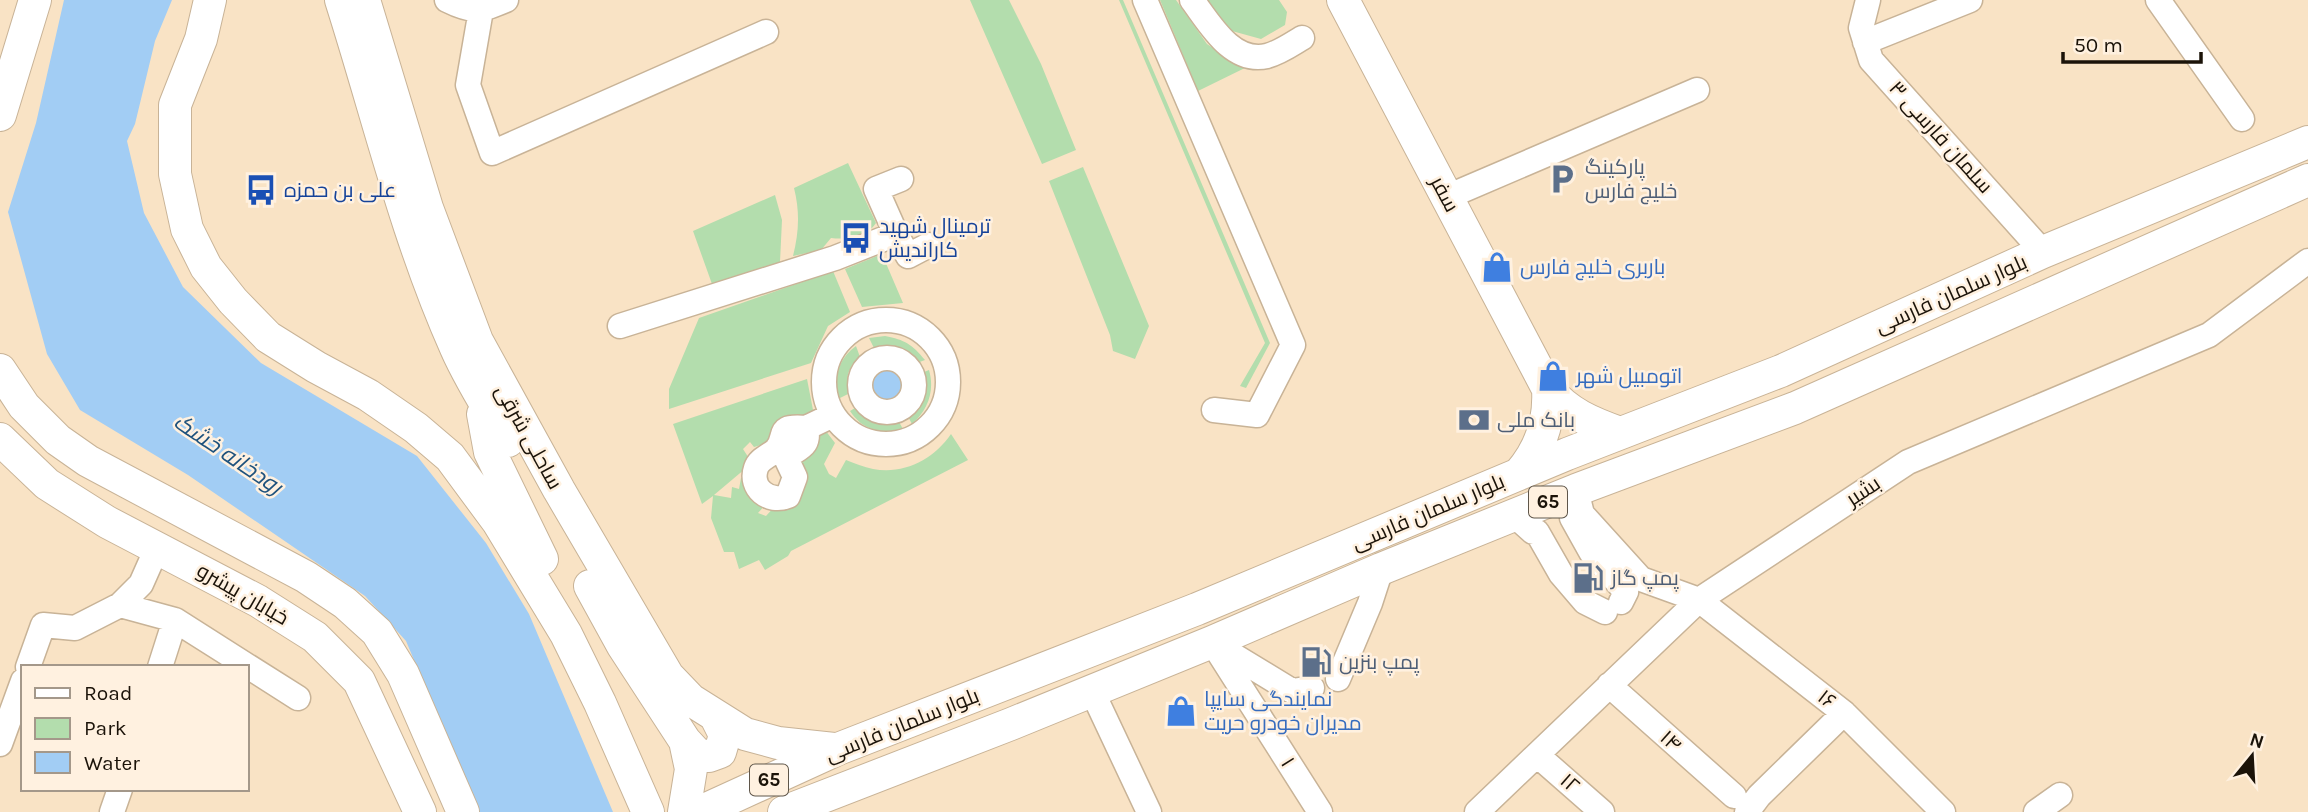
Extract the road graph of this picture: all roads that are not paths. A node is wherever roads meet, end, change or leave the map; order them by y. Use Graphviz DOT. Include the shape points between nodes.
graph roads {
  1 [pos="35,0"];
  2 [pos="210,0"];
  3 [pos="341,0"];
  4 [pos="364,0"];
  5 [pos="447,0"];
  6 [pos="506,0"];
  7 [pos="1145,0"];
  8 [pos="1192,0"];
  9 [pos="1343,0"];
  10 [pos="1970,0"];
  11 [pos="2160,2"];
  12 [pos="1866,6"];
  13 [pos="481,10"];
  14 [pos="766,32"];
  15 [pos="1302,38"];
  16 [pos="1865,42"];
  17 [pos="1697,90"];
  18 [pos="0,116"];
  19 [pos="2242,120"];
  20 [pos="2308,142"];
  21 [pos="901,179"];
  22 [pos="2308,180"];
  23 [pos="1447,197"];
  24 [pos="896,234"];
  25 [pos="929,245"];
  26 [pos="2043,252"];
  27 [pos="2308,261"];
  28 [pos="620,326"];
  29 [pos="0,370"];
  30 [pos="1548,389"];
  31 [pos="478,392"];
  32 [pos="1214,410"];
  33 [pos="831,416"];
  34 [pos="806,428"];
  35 [pos="1620,433"];
  36 [pos="0,439"];
  37 [pos="0,463"];
  38 [pos="1519,474"];
  39 [pos="1574,504"];
  40 [pos="1514,515"];
  41 [pos="153,557"];
  42 [pos="1381,569"];
  43 [pos="1699,600"];
  44 [pos="120,605"];
  45 [pos="175,620"];
  46 [pos="566,634"];
  47 [pos="1212,642"];
  48 [pos="29,665"];
  49 [pos="161,665"];
  50 [pos="246,665"];
  51 [pos="248,666"];
  52 [pos="1338,679"];
  53 [pos="1609,685"];
  54 [pos="21,686"];
  55 [pos="1312,688"];
  56 [pos="1092,691"];
  57 [pos="298,698"];
  58 [pos="1844,713"];
  59 [pos="716,717"];
  60 [pos="685,741"];
  61 [pos="0,744"];
  62 [pos="838,749"];
  63 [pos="1537,755"];
  64 [pos="119,791"];
  65 [pos="2060,795"];
  66 [pos="1740,804"];
  67 [pos="112,812"];
  68 [pos="406,812"];
  69 [pos="420,812"];
  70 [pos="463,812"];
  71 [pos="648,812"];
  72 [pos="684,812"];
  73 [pos="700,812"];
  74 [pos="784,812"];
  75 [pos="1149,812"];
  76 [pos="1320,812"];
  77 [pos="1477,812"];
  78 [pos="1602,812"];
  79 [pos="1943,812"];
  80 [pos="2036,812"];
  1 -- 18 [label="main road"];
  2 -- 46 [label="main road" via="201,39 175,105 175,174 187,229 206,267 268,337 368,395 450,457 498,522"];
  3 -- 31 [label="main road, ساحلی شرقی" via="422,264"];
  4 -- 59 [label="main road, ساحلی شرقی" via="427,208 477,341 668,676"];
  5 -- 13 [label="street" via="465,9"];
  6 -- 13 [label="street"];
  7 -- 32 [label="street" via="1293,345 1258,415"];
  8 -- 15 [label="street" via="1229,46 1252,57 1268,55"];
  9 -- 23 [label="main road, سفر"];
  10 -- 16 [label="street"];
  11 -- 19 [label="street"];
  12 -- 16 [label="street, ۳ سلمان فارسی" via="1861,28"];
  13 -- 14 [label="street" via="468,85 492,153"];
  16 -- 26 [label="street, ۳ سلمان فارسی" via="1871,60"];
  17 -- 23 [label="street"];
  20 -- 26 [label="main road, بلوار سلمان فارسی / 65"];
  21 -- 24 [label="street" via="876,189"];
  22 -- 39 [label="main road, بلوار سلمان فارسی / 65"];
  23 -- 30 [label="main road, سفر"];
  24 -- 25 [label="street" via="908,256"];
  24 -- 28 [label="street"];
  26 -- 35 [label="main road, بلوار سلمان فارسی / 65" via="1781,371"];
  27 -- 43 [label="street, بشیر" via="2209,335 1908,462"];
  29 -- 70 [label="main road" via="24,406 58,440 88,461 306,577 377,632 404,674"];
  30 -- 35 [label="main road, سفر" via="1573,413"];
  30 -- 38 [label="main road" via="1547,420 1530,462"];
  31 -- 46 [label="main road" via="490,452 553,583"];
  31 -- 60 [label="main road, ساحلی شرقی" via="623,646"];
  33 -- 33 [label="street" via="824,396 827,366 834,346 848,332 892,320 916,326 940,351 949,386 940,416 926,432 902,443 882,445 858,439"];
  33 -- 34 [label="street"];
  35 -- 38 [label="main road, بلوار سلمان فارسی / 65"];
  36 -- 69 [label="main road, خیابان پیشرو" via="47,484 107,522 258,601 315,637 359,681"];
  37 -- 41 [label="main road, خیابان پیشرو" via="71,513"];
  38 -- 62 [label="main road, بلوار سلمان فارسی / 65" via="1197,609"];
  39 -- 40 [label="main road, بلوار سلمان فارسی / 65"];
  39 -- 40 [label="street" via="1591,552 1626,592 1613,607 1585,602 1561,574 1537,533"];
  39 -- 43 [label="street, ۱۶" via="1641,579"];
  40 -- 42 [label="main road, بلوار سلمان فارسی / 65"];
  41 -- 44 [label="street" via="141,584"];
  41 -- 68 [label="main road, خیابان پیشرو" via="264,614 314,647 345,680"];
  42 -- 47 [label="main road, بلوار سلمان فارسی / 65"];
  42 -- 52 [label="street"];
  43 -- 53 [label="street, بشیر"];
  43 -- 58 [label="street, ۱۶"];
  44 -- 45 [label="street"];
  44 -- 48 [label="street" via="75,628 43,625"];
  45 -- 49 [label="street"];
  45 -- 50 [label="street"];
  46 -- 71 [label="main road"];
  47 -- 55 [label="street" via="1292,691"];
  47 -- 56 [label="main road, بلوار سلمان فارسی / 65"];
  47 -- 76 [label="street, ۱"];
  51 -- 57 [label="street"];
  53 -- 63 [label="street, بشیر"];
  53 -- 66 [label="street, ۱۴"];
  54 -- 61 [label="street"];
  56 -- 74 [label="main road, بلوار سلمان فارسی / 65"];
  56 -- 75 [label="street"];
  58 -- 66 [label="street" via="1759,796"];
  58 -- 79 [label="street, ۱۶"];
  59 -- 60 [label="main road" via="725,735 720,752 698,755"];
  59 -- 62 [label="main road, ساحلی شرقی" via="745,734 778,743"];
  60 -- 72 [label="main road, ساحلی شرقی" via="691,769"];
  62 -- 73 [label="main road, بلوار سلمان فارسی / 65"];
  63 -- 77 [label="street, بشیر"];
  63 -- 78 [label="street, ۱۲"];
  64 -- 67 [label="street"];
  65 -- 80 [label="street"];
}
